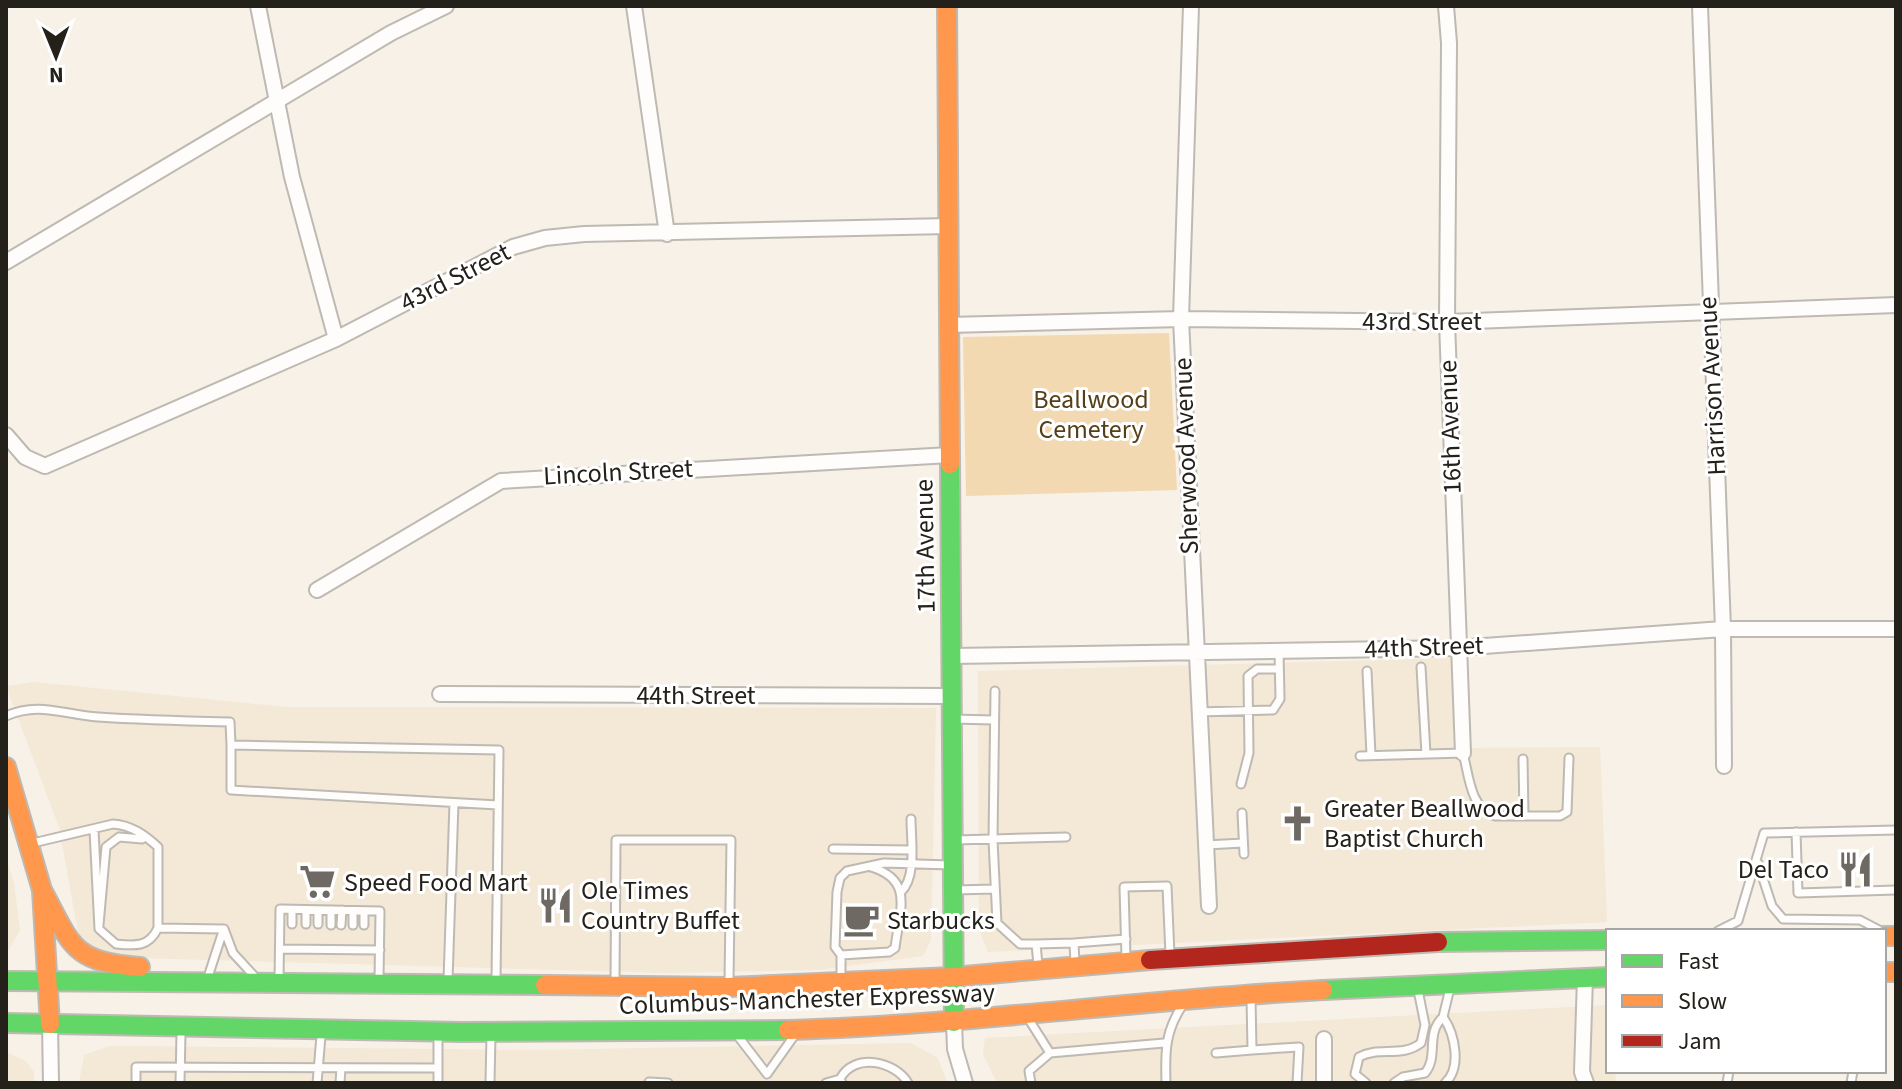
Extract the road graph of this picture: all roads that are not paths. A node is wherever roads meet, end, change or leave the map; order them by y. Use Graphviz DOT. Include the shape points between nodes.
graph roads {
  1 [pos="258,6"];
  2 [pos="446,6"];
  3 [pos="634,6"];
  4 [pos="947,6"];
  5 [pos="1191,6"];
  6 [pos="1446,6"];
  7 [pos="1700,6"];
  8 [pos="277,100"];
  9 [pos="949,226"];
  10 [pos="667,234"];
  11 [pos="6,262"];
  12 [pos="1896,305"];
  13 [pos="1709,312"];
  14 [pos="1181,319"];
  15 [pos="1447,322"];
  16 [pos="948,325"];
  17 [pos="336,339"];
  18 [pos="6,435"];
  19 [pos="950,455"];
  20 [pos="317,590"];
  21 [pos="1723,629"];
  22 [pos="1896,629"];
  23 [pos="1456,648"];
  24 [pos="1279,651"];
  25 [pos="1195,653"];
  26 [pos="952,656"];
  27 [pos="1421,667"];
  28 [pos="1279,669"];
  29 [pos="1367,671"];
  30 [pos="995,691"];
  31 [pos="440,694"];
  32 [pos="952,696"];
  33 [pos="1248,711"];
  34 [pos="1198,712"];
  35 [pos="6,716"];
  36 [pos="952,719"];
  37 [pos="994,720"];
  38 [pos="231,745"];
  39 [pos="1463,753"];
  40 [pos="1426,754"];
  41 [pos="1371,755"];
  42 [pos="1360,756"];
  43 [pos="1569,758"];
  44 [pos="1523,759"];
  45 [pos="1724,766"];
  46 [pos="6,767"];
  47 [pos="1241,784"];
  48 [pos="454,803"];
  49 [pos="498,805"];
  50 [pos="1242,813"];
  51 [pos="1524,816"];
  52 [pos="911,819"];
  53 [pos="94,830"];
  54 [pos="1896,830"];
  55 [pos="1796,832"];
  56 [pos="1066,837"];
  57 [pos="953,840"];
  58 [pos="993,840"];
  59 [pos="1243,843"];
  60 [pos="30,844"];
  61 [pos="1206,845"];
  62 [pos="158,847"];
  63 [pos="833,849"];
  64 [pos="911,850"];
  65 [pos="1244,854"];
  66 [pos="1758,861"];
  67 [pos="911,865"];
  68 [pos="953,865"];
  69 [pos="869,866"];
  70 [pos="995,889"];
  71 [pos="42,890"];
  72 [pos="953,890"];
  73 [pos="1896,890"];
  74 [pos="901,892"];
  75 [pos="1209,906"];
  76 [pos="292,910"];
  77 [pos="306,910"];
  78 [pos="318,910"];
  79 [pos="331,910"];
  80 [pos="342,910"];
  81 [pos="353,911"];
  82 [pos="364,911"];
  83 [pos="292,924"];
  84 [pos="306,924"];
  85 [pos="318,924"];
  86 [pos="331,925"];
  87 [pos="341,925"];
  88 [pos="353,925"];
  89 [pos="364,925"];
  90 [pos="158,928"];
  91 [pos="99,929"];
  92 [pos="224,929"];
  93 [pos="1722,929"];
  94 [pos="1877,929"];
  95 [pos="1126,939"];
  96 [pos="1606,940"];
  97 [pos="1074,943"];
  98 [pos="1036,944"];
  99 [pos="280,949"];
  100 [pos="380,950"];
  101 [pos="841,955"];
  102 [pos="1170,958"];
  103 [pos="1126,962"];
  104 [pos="1076,966"];
  105 [pos="1038,969"];
  106 [pos="953,977"];
  107 [pos="1606,977"];
  108 [pos="1585,978"];
  109 [pos="6,981"];
  110 [pos="47,981"];
  111 [pos="842,983"];
  112 [pos="1452,983"];
  113 [pos="204,984"];
  114 [pos="1417,984"];
  115 [pos="271,986"];
  116 [pos="379,986"];
  117 [pos="448,987"];
  118 [pos="729,987"];
  119 [pos="496,988"];
  120 [pos="615,988"];
  121 [pos="1251,995"];
  122 [pos="1187,998"];
  123 [pos="1027,1015"];
  124 [pos="1443,1017"];
  125 [pos="954,1022"];
  126 [pos="6,1023"];
  127 [pos="50,1024"];
  128 [pos="181,1027"];
  129 [pos="799,1028"];
  130 [pos="321,1030"];
  131 [pos="733,1030"];
  132 [pos="438,1032"];
  133 [pos="491,1033"];
  134 [pos="1324,1039"];
  135 [pos="1164,1043"];
  136 [pos="1252,1050"];
  137 [pos="1050,1053"];
  138 [pos="1216,1053"];
  139 [pos="180,1067"];
  140 [pos="318,1068"];
  141 [pos="341,1068"];
  142 [pos="438,1068"];
  143 [pos="767,1078"];
  144 [pos="841,1081"];
  145 [pos="649,1082"];
  146 [pos="51,1083"];
  147 [pos="136,1083"];
  148 [pos="180,1083"];
  149 [pos="317,1083"];
  150 [pos="340,1083"];
  151 [pos="438,1083"];
  152 [pos="490,1083"];
  153 [pos="668,1083"];
  154 [pos="826,1083"];
  155 [pos="908,1083"];
  156 [pos="965,1083"];
  157 [pos="1031,1083"];
  158 [pos="1166,1083"];
  159 [pos="1297,1083"];
  160 [pos="1324,1083"];
  161 [pos="1366,1083"];
  162 [pos="1394,1083"];
  163 [pos="1445,1083"];
  164 [pos="1586,1083"];
  1 -- 8 [label="street"];
  2 -- 8 [label="street"];
  3 -- 10 [label="street"];
  4 -- 9 [label="main road, 17th Avenue"];
  5 -- 14 [label="street, Sherwood Avenue"];
  6 -- 15 [label="street, 16th Avenue"];
  7 -- 13 [label="street, Harrison Avenue"];
  8 -- 11 [label="street"];
  8 -- 17 [label="street" via="302,219"];
  9 -- 10 [label="street, 43rd Street"];
  9 -- 16 [label="main road, 17th Avenue"];
  10 -- 17 [label="street, 43rd Street" via="584,234 513,247"];
  12 -- 13 [label="street, 43rd Street"];
  13 -- 15 [label="street, 43rd Street"];
  13 -- 21 [label="street, Harrison Avenue"];
  14 -- 15 [label="street, 43rd Street"];
  14 -- 16 [label="street, 43rd Street"];
  14 -- 25 [label="street, Sherwood Avenue"];
  15 -- 23 [label="street, 16th Avenue"];
  16 -- 19 [label="main road, 17th Avenue"];
  17 -- 18 [label="street, 43rd Street" via="45,466 25,457"];
  19 -- 20 [label="street, Lincoln Street" via="501,481"];
  19 -- 26 [label="main road, 17th Avenue"];
  21 -- 22 [label="street, 44th Street"];
  21 -- 23 [label="street, 44th Street"];
  21 -- 45 [label="street, Harrison Avenue"];
  23 -- 24 [label="street, 44th Street"];
  23 -- 39 [label="street, 16th Avenue"];
  24 -- 25 [label="street, 44th Street"];
  24 -- 28 [label="lane"];
  25 -- 26 [label="street, 44th Street"];
  25 -- 34 [label="street, Sherwood Avenue"];
  26 -- 32 [label="main road, 17th Avenue"];
  27 -- 40 [label="lane"];
  28 -- 33 [label="lane" via="1278,705"];
  28 -- 33 [label="lane" via="1251,671"];
  29 -- 41 [label="lane"];
  30 -- 37 [label="lane"];
  31 -- 32 [label="street, 44th Street"];
  32 -- 36 [label="main road, 17th Avenue"];
  33 -- 34 [label="lane"];
  33 -- 47 [label="lane" via="1249,753"];
  34 -- 61 [label="street, Sherwood Avenue"];
  35 -- 38 [label="lane" via="40,707 89,717 230,722"];
  36 -- 37 [label="lane"];
  36 -- 57 [label="main road, 17th Avenue"];
  37 -- 58 [label="lane"];
  38 -- 48 [label="lane" via="231,790"];
  38 -- 49 [label="lane" via="499,750"];
  39 -- 40 [label="lane"];
  39 -- 51 [label="lane" via="1477,805 1485,813"];
  40 -- 41 [label="lane"];
  41 -- 42 [label="lane"];
  43 -- 51 [label="lane" via="1567,812"];
  44 -- 51 [label="lane"];
  46 -- 60 [label="main road"];
  48 -- 49 [label="lane"];
  48 -- 117 [label="lane"];
  49 -- 119 [label="lane"];
  50 -- 59 [label="lane"];
  52 -- 64 [label="lane"];
  53 -- 60 [label="lane"];
  53 -- 62 [label="lane" via="123,825"];
  53 -- 91 [label="lane"];
  54 -- 55 [label="lane"];
  55 -- 66 [label="lane" via="1764,833"];
  55 -- 73 [label="lane" via="1798,893"];
  56 -- 58 [label="lane"];
  57 -- 58 [label="lane"];
  57 -- 68 [label="main road, 17th Avenue"];
  58 -- 70 [label="lane"];
  59 -- 61 [label="lane"];
  59 -- 65 [label="lane"];
  60 -- 71 [label="main road"];
  61 -- 75 [label="street, Sherwood Avenue"];
  62 -- 90 [label="lane"];
  62 -- 91 [label="lane" via="129,835 106,847"];
  63 -- 64 [label="lane"];
  64 -- 67 [label="lane"];
  66 -- 93 [label="lane" via="1738,921"];
  66 -- 94 [label="lane" via="1772,906 1783,919 1860,920"];
  67 -- 68 [label="lane"];
  67 -- 69 [label="lane"];
  67 -- 74 [label="lane"];
  68 -- 72 [label="main road, 17th Avenue"];
  69 -- 74 [label="lane" via="891,875"];
  69 -- 101 [label="lane" via="854,867 840,878 835,947"];
  70 -- 72 [label="lane"];
  70 -- 98 [label="lane" via="997,923 1020,944"];
  71 -- 110 [label="main road"];
  71 -- 113 [label="main road" via="73,949 85,958 103,965 176,968"];
  72 -- 106 [label="main road, 17th Avenue"];
  74 -- 101 [label="lane" via="895,948"];
  76 -- 77 [label="lane"];
  76 -- 83 [label="lane"];
  76 -- 99 [label="lane" via="280,909"];
  77 -- 78 [label="lane"];
  77 -- 84 [label="lane"];
  78 -- 79 [label="lane"];
  78 -- 85 [label="lane"];
  79 -- 80 [label="lane"];
  79 -- 86 [label="lane"];
  80 -- 81 [label="lane"];
  80 -- 87 [label="lane"];
  81 -- 82 [label="lane"];
  81 -- 88 [label="lane"];
  82 -- 89 [label="lane"];
  82 -- 100 [label="lane" via="380,911"];
  90 -- 91 [label="lane" via="153,940 129,945 106,938"];
  90 -- 92 [label="lane"];
  92 -- 113 [label="lane"];
  92 -- 115 [label="lane" via="233,953"];
  95 -- 97 [label="lane"];
  95 -- 102 [label="lane" via="1124,887 1167,886"];
  95 -- 103 [label="lane"];
  96 -- 102 [label="main road, Columbus-Manchester Expressway" via="1420,942"];
  97 -- 98 [label="lane"];
  97 -- 104 [label="lane"];
  98 -- 105 [label="lane"];
  99 -- 100 [label="lane" via="318,945"];
  99 -- 115 [label="lane"];
  100 -- 116 [label="lane"];
  101 -- 111 [label="lane"];
  102 -- 103 [label="main road, Columbus-Manchester Expressway"];
  103 -- 104 [label="main road, Columbus-Manchester Expressway"];
  104 -- 105 [label="main road, Columbus-Manchester Expressway"];
  105 -- 106 [label="main road, Columbus-Manchester Expressway"];
  106 -- 111 [label="main road, Columbus-Manchester Expressway"];
  106 -- 125 [label="main road, 17th Avenue"];
  107 -- 108 [label="main road, Columbus-Manchester Expressway"];
  108 -- 112 [label="main road, Columbus-Manchester Expressway"];
  108 -- 164 [label="street"];
  109 -- 110 [label="main road, Columbus-Manchester Expressway"];
  110 -- 113 [label="main road, Columbus-Manchester Expressway"];
  110 -- 127 [label="main road"];
  111 -- 118 [label="main road, Columbus-Manchester Expressway"];
  112 -- 114 [label="main road, Columbus-Manchester Expressway"];
  112 -- 124 [label="lane"];
  113 -- 115 [label="main road, Columbus-Manchester Expressway"];
  114 -- 121 [label="main road, Columbus-Manchester Expressway"];
  114 -- 161 [label="lane" via="1425,1025 1421,1043 1405,1052 1359,1057 1355,1074"];
  115 -- 116 [label="main road, Columbus-Manchester Expressway"];
  116 -- 117 [label="main road, Columbus-Manchester Expressway"];
  117 -- 119 [label="main road, Columbus-Manchester Expressway"];
  118 -- 120 [label="main road, Columbus-Manchester Expressway"];
  118 -- 120 [label="lane" via="731,840 616,840"];
  119 -- 120 [label="main road, Columbus-Manchester Expressway"];
  121 -- 122 [label="main road, Columbus-Manchester Expressway"];
  121 -- 136 [label="lane"];
  122 -- 123 [label="main road, Columbus-Manchester Expressway"];
  122 -- 135 [label="lane"];
  123 -- 125 [label="main road, Columbus-Manchester Expressway"];
  123 -- 137 [label="lane"];
  124 -- 162 [label="lane" via="1433,1032 1430,1068"];
  124 -- 163 [label="lane" via="1454,1044 1454,1067"];
  125 -- 129 [label="main road, Columbus-Manchester Expressway"];
  125 -- 156 [label="street, 17th Avenue"];
  126 -- 127 [label="main road, Columbus-Manchester Expressway"];
  127 -- 128 [label="main road, Columbus-Manchester Expressway"];
  127 -- 146 [label="street"];
  128 -- 130 [label="main road, Columbus-Manchester Expressway"];
  128 -- 139 [label="lane"];
  129 -- 131 [label="main road, Columbus-Manchester Expressway"];
  129 -- 143 [label="lane"];
  130 -- 132 [label="main road, Columbus-Manchester Expressway"];
  130 -- 140 [label="lane"];
  131 -- 133 [label="main road, Columbus-Manchester Expressway"];
  131 -- 143 [label="lane"];
  132 -- 133 [label="main road, Columbus-Manchester Expressway"];
  132 -- 142 [label="lane"];
  133 -- 152 [label="lane"];
  134 -- 160 [label="street"];
  135 -- 137 [label="lane"];
  135 -- 158 [label="lane"];
  136 -- 138 [label="lane"];
  136 -- 159 [label="lane" via="1299,1047"];
  137 -- 157 [label="lane" via="1029,1071"];
  139 -- 140 [label="lane"];
  139 -- 147 [label="lane" via="136,1067"];
  139 -- 148 [label="lane"];
  140 -- 141 [label="lane"];
  140 -- 149 [label="lane"];
  141 -- 142 [label="lane"];
  141 -- 150 [label="lane"];
  142 -- 151 [label="lane"];
  144 -- 154 [label="lane"];
  144 -- 155 [label="lane" via="848,1068 873,1062 901,1070"];
  145 -- 153 [label="lane"];
}
